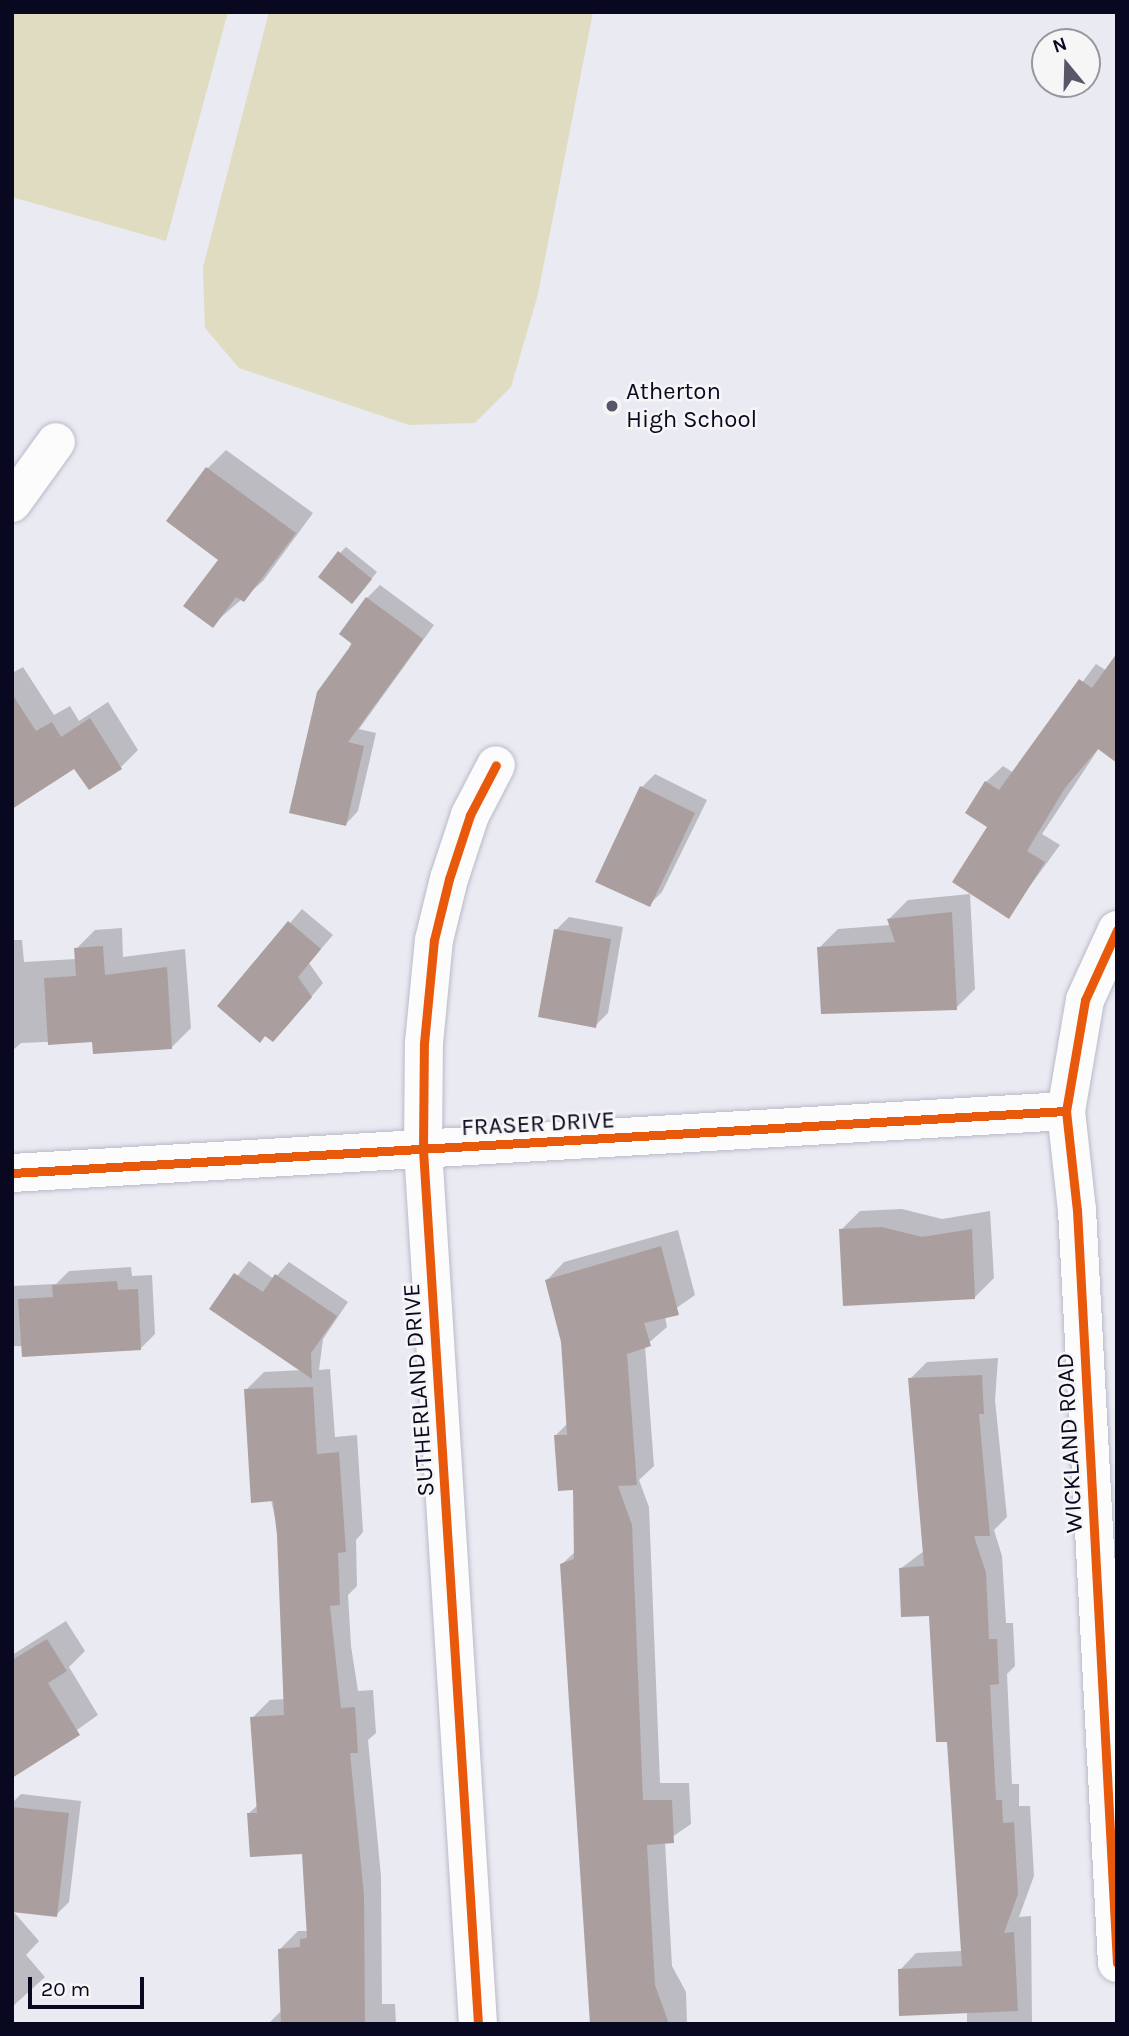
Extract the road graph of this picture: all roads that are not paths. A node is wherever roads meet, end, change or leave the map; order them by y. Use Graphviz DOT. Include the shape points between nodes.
graph roads {
  1 [pos="56,442"];
  2 [pos="12,503"];
  3 [pos="496,765"];
  4 [pos="1117,930"];
  5 [pos="1066,1111"];
  6 [pos="423,1149"];
  7 [pos="12,1173"];
  8 [pos="1117,1963"];
  9 [pos="478,2024"];
  1 -- 2 [label="street"];
  3 -- 6 [label="street, SUTHERLAND DRIVE" via="470,815 435,940 424,1043"];
  4 -- 5 [label="street, WICKLAND ROAD" via="1085,1000"];
  5 -- 6 [label="street, FRASER DRIVE"];
  5 -- 8 [label="street, WICKLAND ROAD" via="1077,1210"];
  6 -- 7 [label="street, FRASER DRIVE"];
  6 -- 9 [label="street, SUTHERLAND DRIVE"];
}
